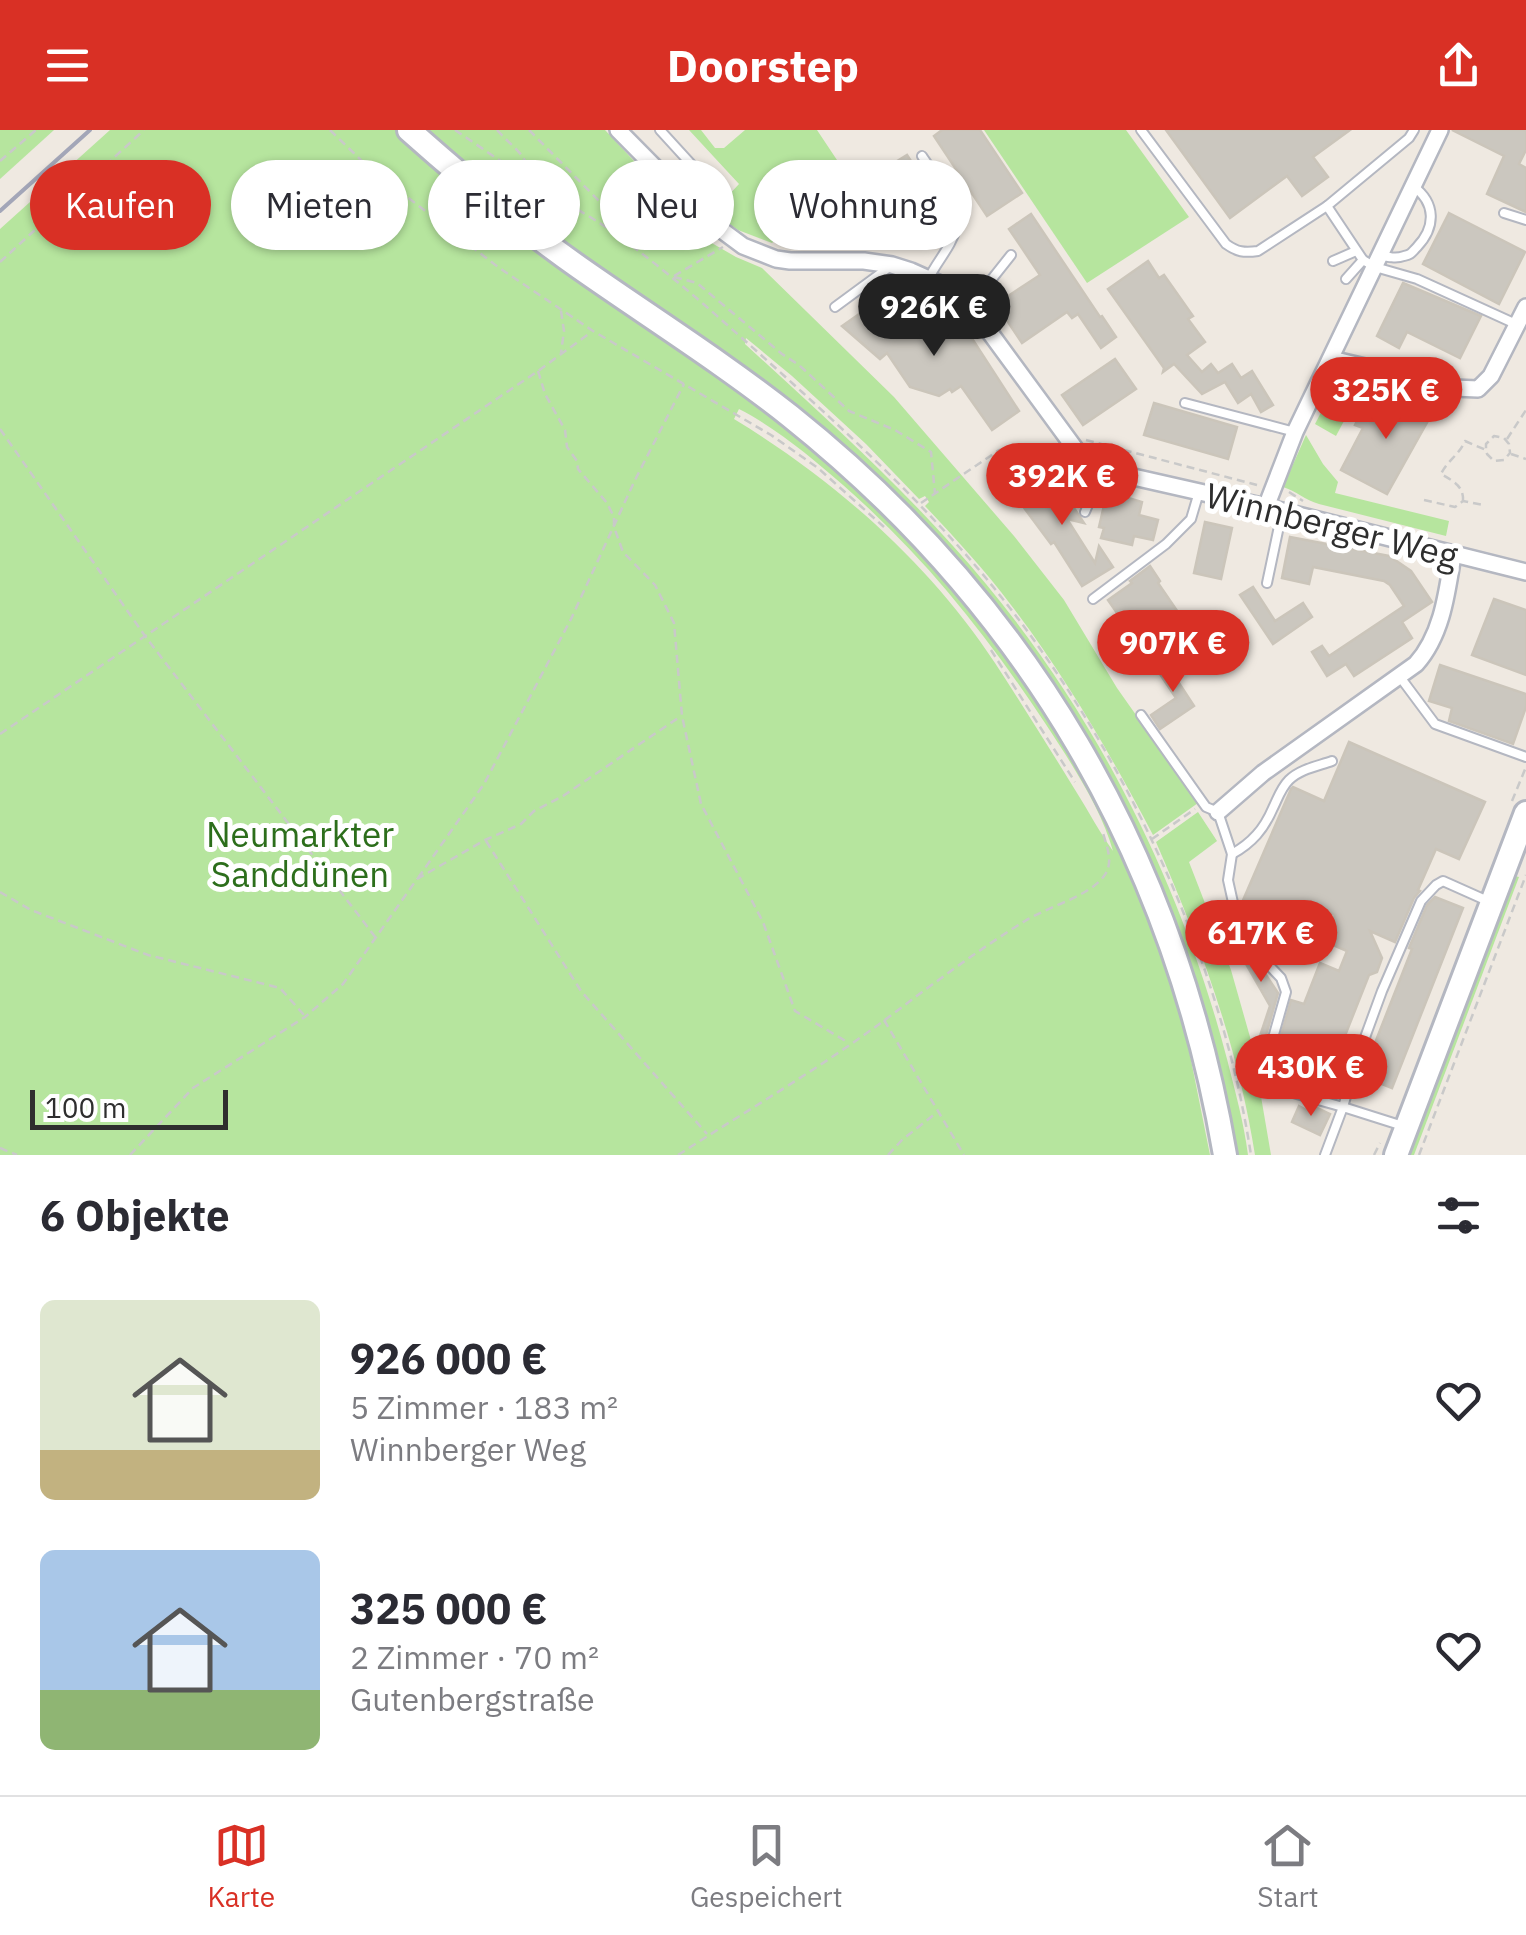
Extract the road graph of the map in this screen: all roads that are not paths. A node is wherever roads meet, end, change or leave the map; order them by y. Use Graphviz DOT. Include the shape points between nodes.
graph roads {
  1 [pos="410,130"];
  2 [pos="618,130"];
  3 [pos="660,130"];
  4 [pos="1141,130"];
  5 [pos="1414,130"];
  6 [pos="1440,130"];
  7 [pos="922,156"];
  8 [pos="647,160"];
  9 [pos="687,160"];
  10 [pos="1413,186"];
  11 [pos="1328,206"];
  12 [pos="1504,212"];
  13 [pos="1526,220"];
  14 [pos="734,241"];
  15 [pos="1356,252"];
  16 [pos="1011,255"];
  17 [pos="1373,261"];
  18 [pos="1333,262"];
  19 [pos="892,265"];
  20 [pos="929,278"];
  21 [pos="1346,279"];
  22 [pos="967,304"];
  23 [pos="835,307"];
  24 [pos="1526,307"];
  25 [pos="1518,325"];
  26 [pos="1331,360"];
  27 [pos="1185,403"];
  28 [pos="1295,432"];
  29 [pos="1089,461"];
  30 [pos="1112,472"];
  31 [pos="1003,488"];
  32 [pos="1199,492"];
  33 [pos="1266,507"];
  34 [pos="1085,512"];
  35 [pos="1282,512"];
  36 [pos="1453,555"];
  37 [pos="1526,572"];
  38 [pos="1268,583"];
  39 [pos="1093,598"];
  40 [pos="1400,676"];
  41 [pos="1141,715"];
  42 [pos="1526,757"];
  43 [pos="1332,761"];
  44 [pos="1210,807"];
  45 [pos="1526,813"];
  46 [pos="1232,854"];
  47 [pos="1492,903"];
  48 [pos="1343,1107"];
  49 [pos="1407,1127"];
  50 [pos="1225,1155"];
  51 [pos="1325,1155"];
  52 [pos="1396,1155"];
  1 -- 50 [label="main road" via="516,222 833,452 958,574 1080,748 1145,875 1195,1020"];
  2 -- 8 [label="street, Winnberger Weg"];
  3 -- 9 [label="lane"];
  4 -- 11 [label="lane" via="1236,252 1258,251"];
  5 -- 11 [label="lane"];
  6 -- 10 [label="street"];
  7 -- 20 [label="lane" via="958,225"];
  10 -- 17 [label="street"];
  10 -- 17 [label="lane" via="1432,212 1424,240 1410,254"];
  11 -- 15 [label="lane"];
  12 -- 13 [label="lane"];
  14 -- 19 [label="street, Winnberger Weg" via="776,259"];
  15 -- 17 [label="lane"];
  15 -- 18 [label="lane"];
  16 -- 22 [label="lane"];
  17 -- 21 [label="lane"];
  17 -- 25 [label="lane"];
  17 -- 26 [label="street"];
  19 -- 20 [label="street, Winnberger Weg"];
  19 -- 23 [label="lane"];
  20 -- 22 [label="street, Winnberger Weg"];
  22 -- 29 [label="street, Winnberger Weg"];
  24 -- 25 [label="street"];
  25 -- 26 [label="street" via="1478,388"];
  26 -- 28 [label="street"];
  27 -- 28 [label="lane"];
  28 -- 33 [label="street"];
  29 -- 30 [label="street, Winnberger Weg"];
  29 -- 31 [label="lane" via="1074,480 1039,468"];
  30 -- 32 [label="street, Winnberger Weg"];
  30 -- 34 [label="lane"];
  32 -- 33 [label="street, Winnberger Weg"];
  32 -- 39 [label="lane" via="1190,519 1166,544"];
  33 -- 35 [label="street, Winnberger Weg"];
  35 -- 36 [label="street, Winnberger Weg"];
  35 -- 38 [label="lane"];
  36 -- 37 [label="street, Winnberger Weg"];
  36 -- 40 [label="street" via="1430,644"];
  40 -- 42 [label="lane" via="1435,724"];
  40 -- 44 [label="street"];
  41 -- 44 [label="lane"];
  43 -- 46 [label="lane" via="1289,780 1250,844"];
  44 -- 46 [label="lane"];
  45 -- 47 [label="main road"];
  46 -- 48 [label="lane" via="1234,907 1286,992 1268,1072 1293,1093"];
  47 -- 48 [label="lane" via="1443,881 1421,901"];
  47 -- 49 [label="main road"];
  48 -- 49 [label="lane"];
  48 -- 51 [label="lane"];
  49 -- 52 [label="main road"];
}
